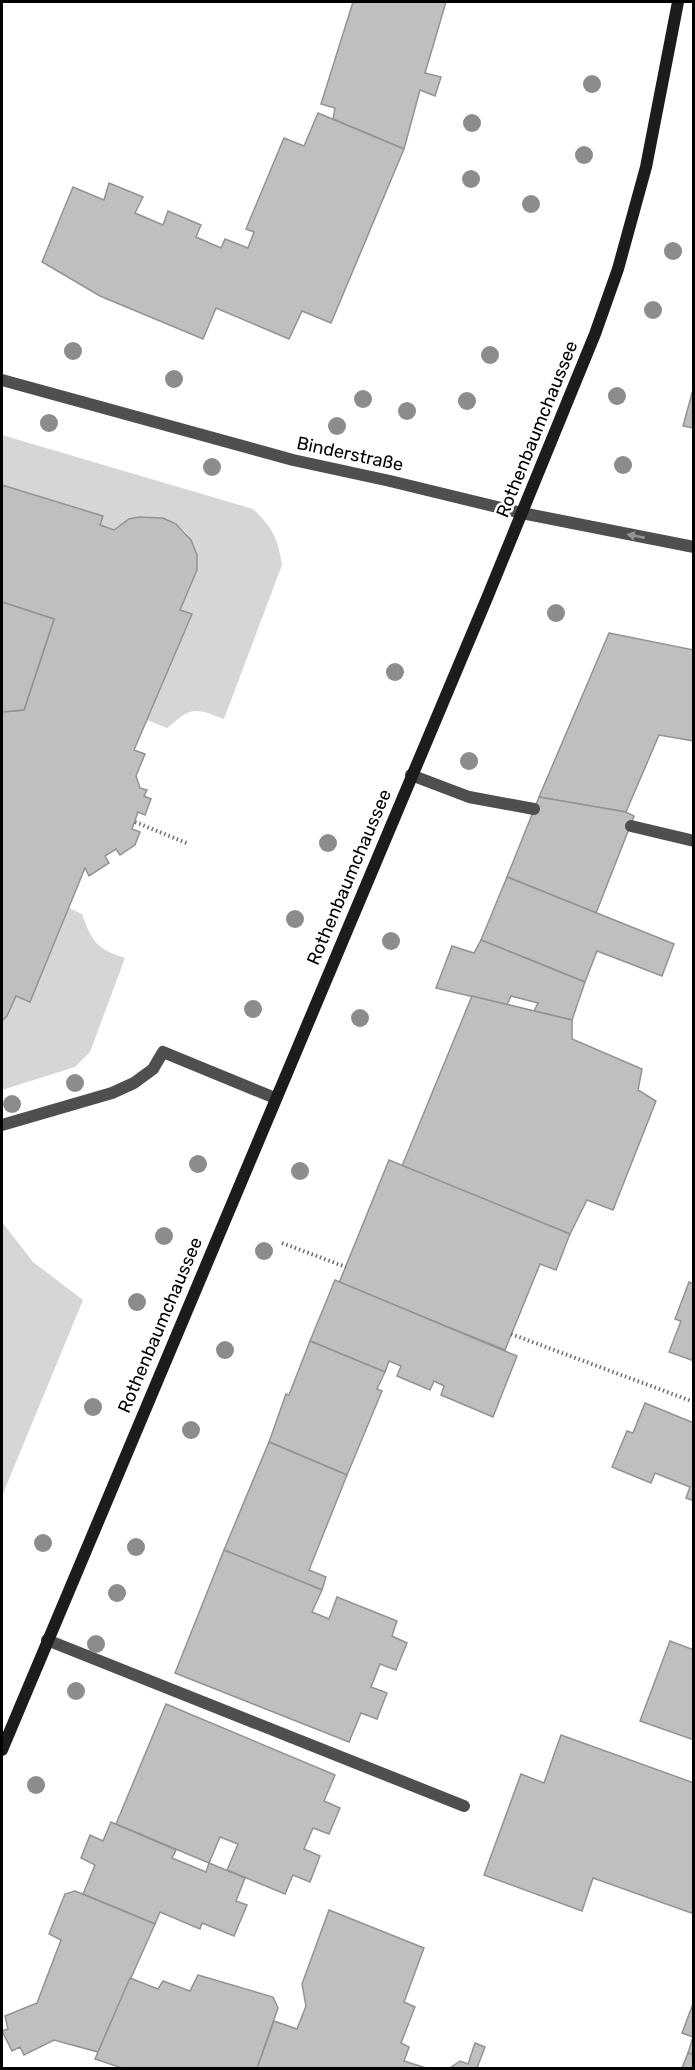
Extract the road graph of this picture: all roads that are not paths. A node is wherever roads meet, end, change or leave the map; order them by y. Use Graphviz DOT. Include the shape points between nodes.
graph roads {
  1 [pos="678,2"];
  2 [pos="2,380"];
  3 [pos="522,513"];
  4 [pos="693,547"];
  5 [pos="411,775"];
  6 [pos="534,808"];
  7 [pos="631,826"];
  8 [pos="693,841"];
  9 [pos="274,1098"];
  10 [pos="2,1125"];
  11 [pos="47,1640"];
  12 [pos="2,1750"];
  13 [pos="464,1806"];
  1 -- 3 [label="main road, Rothenbaumchaussee" via="646,167 618,269"];
  2 -- 3 [label="street, Binderstraße" via="293,460"];
  4 -- 3 [label="street, Binderstraße, one-way"];
  3 -- 5 [label="main road, Rothenbaumchaussee"];
  5 -- 6 [label="street" via="469,797"];
  5 -- 9 [label="main road, Rothenbaumchaussee"];
  7 -- 8 [label="street"];
  9 -- 10 [label="street" via="164,1052 153,1069 112,1093"];
  9 -- 11 [label="main road, Rothenbaumchaussee"];
  11 -- 12 [label="main road, Rothenbaumchaussee"];
  11 -- 13 [label="street"];
}
